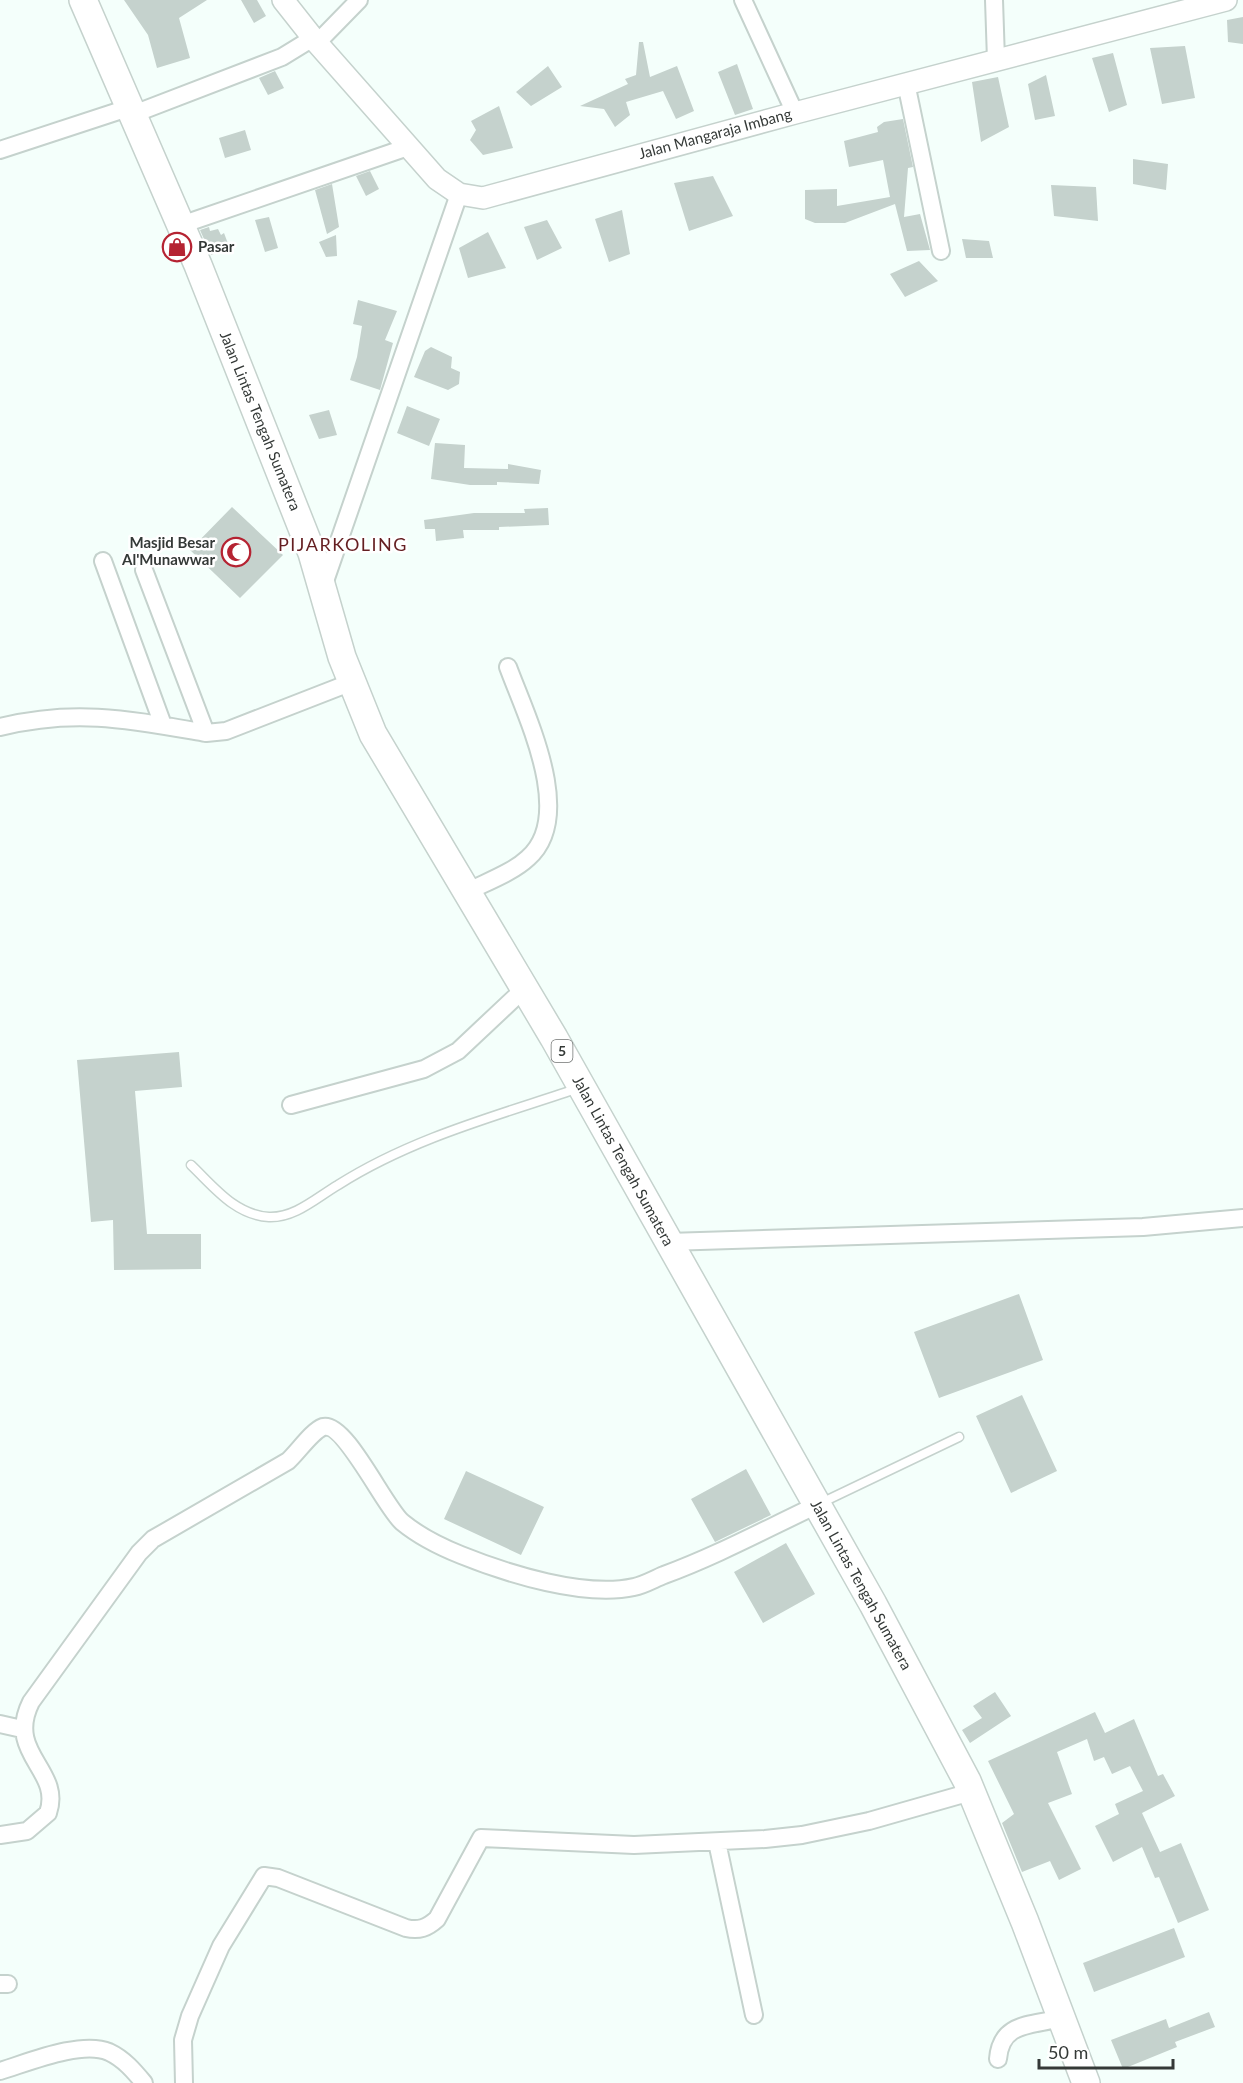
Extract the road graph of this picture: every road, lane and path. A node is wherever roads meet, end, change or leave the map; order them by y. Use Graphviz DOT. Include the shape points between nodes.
graph roads {
  1 [pos="83,0"];
  2 [pos="283,0"];
  3 [pos="359,0"];
  4 [pos="743,0"];
  5 [pos="994,0"];
  6 [pos="1226,0"];
  7 [pos="315,40"];
  8 [pos="996,60"];
  9 [pos="906,83"];
  10 [pos="130,111"];
  11 [pos="795,113"];
  12 [pos="408,147"];
  13 [pos="0,150"];
  14 [pos="459,194"];
  15 [pos="181,225"];
  16 [pos="941,251"];
  17 [pos="103,561"];
  18 [pos="144,570"];
  19 [pos="323,590"];
  20 [pos="508,667"];
  21 [pos="352,682"];
  22 [pos="163,725"];
  23 [pos="0,728"];
  24 [pos="206,733"];
  25 [pos="467,892"];
  26 [pos="525,988"];
  27 [pos="582,1087"];
  28 [pos="291,1105"];
  29 [pos="191,1165"];
  30 [pos="1243,1218"];
  31 [pos="668,1242"];
  32 [pos="959,1437"];
  33 [pos="817,1505"];
  34 [pos="0,1724"];
  35 [pos="22,1729"];
  36 [pos="971,1791"];
  37 [pos="0,1834"];
  38 [pos="717,1842"];
  39 [pos="754,2014"];
  40 [pos="1061,2018"];
  41 [pos="998,2059"];
  42 [pos="0,2072"];
  43 [pos="144,2083"];
  44 [pos="184,2083"];
  45 [pos="1086,2083"];
  1 -- 10 [label="highway, Jalan Lintas Tengah Sumatera / 5"];
  2 -- 7 [label="street"];
  3 -- 7 [label="street"];
  4 -- 11 [label="street"];
  5 -- 8 [label="street"];
  6 -- 8 [label="street, Jalan Mangaraja Imbang"];
  7 -- 10 [label="street" via="282,57"];
  7 -- 12 [label="street"];
  8 -- 9 [label="street, Jalan Mangaraja Imbang"];
  9 -- 11 [label="street, Jalan Mangaraja Imbang"];
  9 -- 16 [label="street"];
  10 -- 13 [label="street"];
  10 -- 15 [label="highway, Jalan Lintas Tengah Sumatera / 5"];
  11 -- 14 [label="street, Jalan Mangaraja Imbang" via="483,198"];
  12 -- 14 [label="street" via="437,179"];
  12 -- 15 [label="street"];
  14 -- 19 [label="street"];
  15 -- 19 [label="highway, Jalan Lintas Tengah Sumatera / 5" via="312,553"];
  17 -- 22 [label="street"];
  18 -- 24 [label="street"];
  19 -- 21 [label="highway, Jalan Lintas Tengah Sumatera / 5"];
  20 -- 25 [label="street" via="539,749 548,801 547,827 527,860"];
  21 -- 24 [label="street" via="226,732"];
  21 -- 25 [label="highway, Jalan Lintas Tengah Sumatera / 5" via="373,734"];
  22 -- 23 [label="street" via="116,717 77,716"];
  22 -- 24 [label="street"];
  25 -- 26 [label="highway, Jalan Lintas Tengah Sumatera / 5"];
  26 -- 27 [label="highway, Jalan Lintas Tengah Sumatera / 5"];
  26 -- 28 [label="street" via="458,1051 423,1069"];
  27 -- 29 [label="lane" via="430,1137 367,1167 287,1216 251,1215 230,1203"];
  27 -- 31 [label="highway, Jalan Lintas Tengah Sumatera / 5"];
  30 -- 31 [label="street" via="1143,1227"];
  31 -- 33 [label="highway, Jalan Lintas Tengah Sumatera / 5"];
  32 -- 33 [label="lane"];
  33 -- 35 [label="street" via="692,1565 636,1587 596,1591 488,1565 422,1536 401,1521 380,1494 346,1438 325,1426 313,1433 288,1461 153,1539 31,1702"];
  33 -- 36 [label="highway, Jalan Lintas Tengah Sumatera / 5"];
  34 -- 35 [label="street"];
  35 -- 37 [label="street" via="51,1793 50,1806 43,1819 27,1831"];
  36 -- 38 [label="street" via="869,1821 802,1835"];
  36 -- 40 [label="highway, Jalan Lintas Tengah Sumatera / 5"];
  38 -- 39 [label="street"];
  38 -- 44 [label="street" via="634,1845 481,1838 437,1919 418,1929 264,1876 221,1946 190,2016 183,2040"];
  40 -- 41 [label="street" via="1009,2031 999,2044"];
  40 -- 45 [label="highway, Jalan Lintas Tengah Sumatera / 5"];
  42 -- 43 [label="street" via="51,2055 93,2049 108,2052 128,2065"];
}
